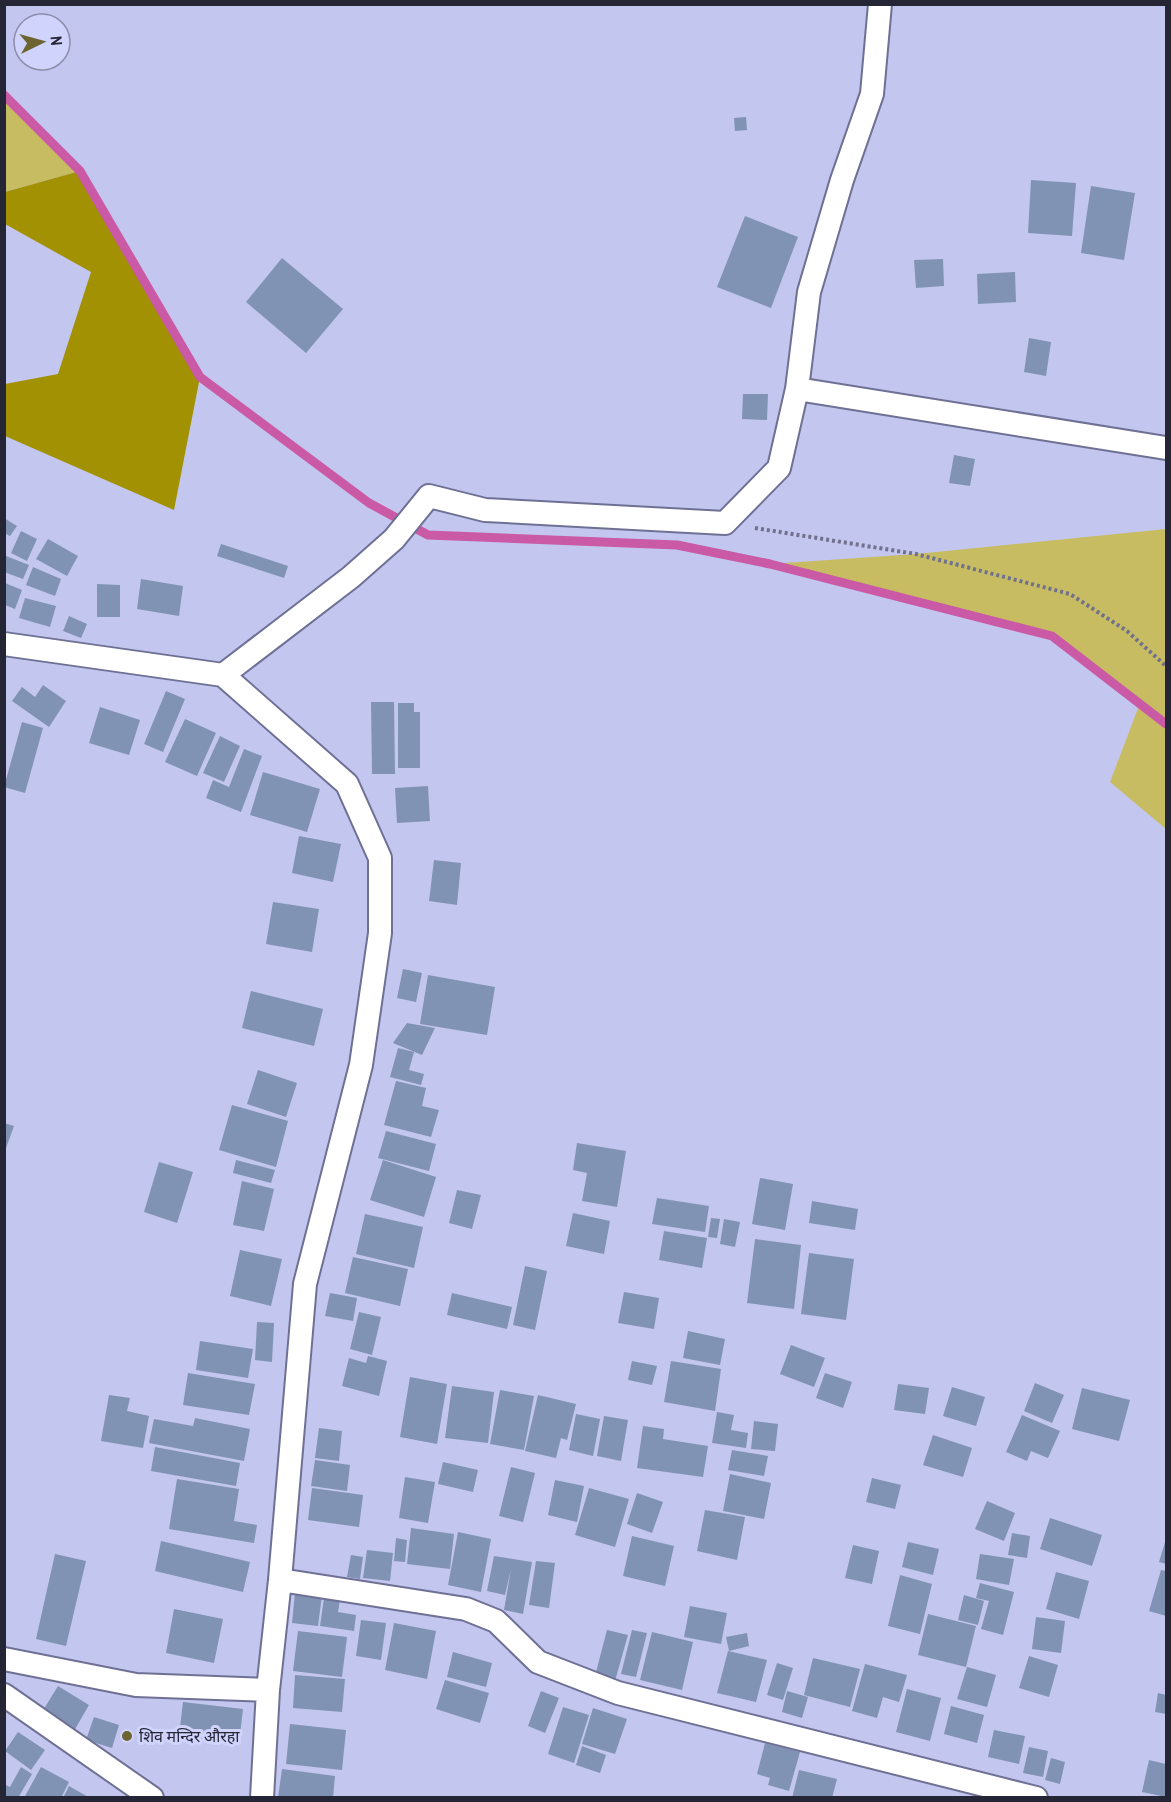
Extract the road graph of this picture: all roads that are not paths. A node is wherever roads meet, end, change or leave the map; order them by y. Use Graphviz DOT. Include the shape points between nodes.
graph roads {
  1 [pos="880,4"];
  2 [pos="798,389"];
  3 [pos="1167,448"];
  4 [pos="4,644"];
  5 [pos="223,675"];
  6 [pos="280,1580"];
  7 [pos="4,1659"];
  8 [pos="268,1690"];
  9 [pos="4,1695"];
  10 [pos="152,1797"];
  11 [pos="262,1797"];
  12 [pos="1036,1797"];
  1 -- 2 [label="street" via="872,94 810,292"];
  2 -- 3 [label="street"];
  2 -- 5 [label="street" via="779,468 725,523 485,510 429,496 394,539 351,577"];
  4 -- 5 [label="street"];
  5 -- 6 [label="street" via="347,784 380,858 380,933 362,1065 304,1284"];
  6 -- 8 [label="street"];
  6 -- 12 [label="street" via="466,1609 496,1621 538,1662 618,1694"];
  7 -- 8 [label="street" via="136,1685"];
  8 -- 11 [label="street"];
  9 -- 10 [label="street"];
}
